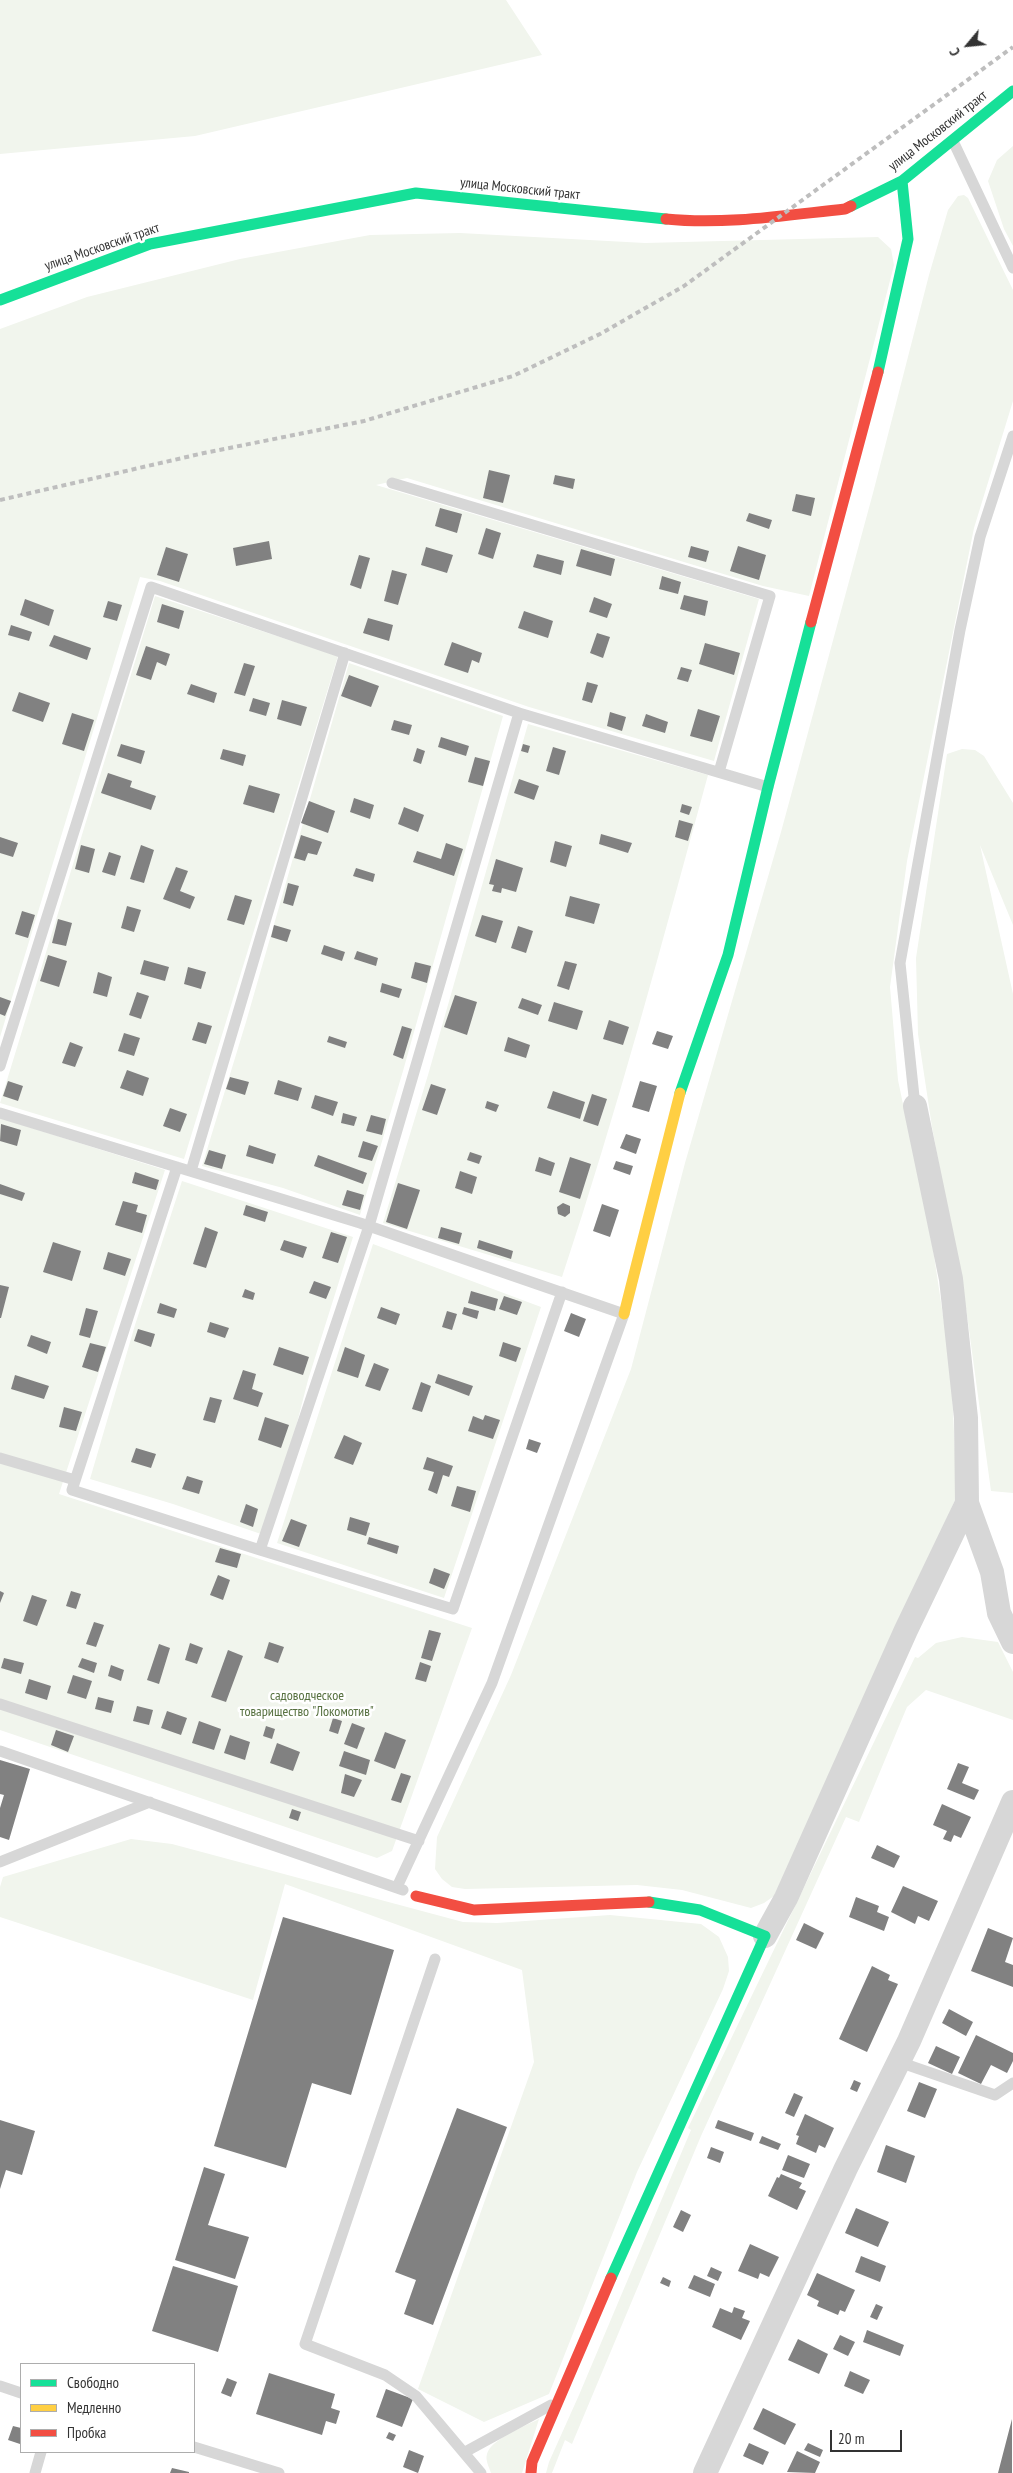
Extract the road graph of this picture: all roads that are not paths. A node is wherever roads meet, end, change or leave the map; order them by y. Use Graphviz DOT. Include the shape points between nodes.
graph roads {
  1 [pos="1013,91"];
  2 [pos="952,140"];
  3 [pos="902,180"];
  4 [pos="1013,268"];
  5 [pos="0,300"];
  6 [pos="1013,436"];
  7 [pos="392,482"];
  8 [pos="345,654"];
  9 [pos="519,713"];
  10 [pos="719,772"];
  11 [pos="768,786"];
  12 [pos="0,1066"];
  13 [pos="916,1106"];
  14 [pos="0,1113"];
  15 [pos="177,1167"];
  16 [pos="191,1171"];
  17 [pos="369,1226"];
  18 [pos="562,1292"];
  19 [pos="624,1314"];
  20 [pos="0,1458"];
  21 [pos="75,1480"];
  22 [pos="967,1503"];
  23 [pos="260,1550"];
  24 [pos="1006,1612"];
  25 [pos="1013,1642"];
  26 [pos="0,1704"];
  27 [pos="0,1751"];
  28 [pos="150,1802"];
  29 [pos="1013,1802"];
  30 [pos="419,1841"];
  31 [pos="0,1862"];
  32 [pos="397,1887"];
  33 [pos="416,1896"];
  34 [pos="765,1936"];
  35 [pos="435,1959"];
  36 [pos="898,2062"];
  37 [pos="1013,2084"];
  38 [pos="0,2386"];
  39 [pos="20,2393"];
  40 [pos="558,2402"];
  41 [pos="195,2447"];
  42 [pos="465,2452"];
  43 [pos="41,2453"];
  44 [pos="35,2473"];
  45 [pos="279,2473"];
  46 [pos="481,2473"];
  47 [pos="531,2473"];
  48 [pos="705,2473"];
  1 -- 2 [label="street, улица Московский тракт"];
  2 -- 3 [label="street, улица Московский тракт"];
  2 -- 4 [label="lane"];
  3 -- 5 [label="street, улица Московский тракт" via="845,209 686,221 416,193 150,244"];
  3 -- 11 [label="street" via="908,239 906,249 871,404"];
  6 -- 13 [label="lane" via="980,537 960,630 900,963"];
  7 -- 10 [label="lane" via="770,596"];
  8 -- 9 [label="lane"];
  8 -- 12 [label="lane" via="152,587"];
  8 -- 16 [label="lane"];
  9 -- 10 [label="lane"];
  9 -- 17 [label="lane"];
  10 -- 11 [label="lane"];
  11 -- 19 [label="street" via="728,955 681,1089"];
  13 -- 22 [label="street" via="951,1279 966,1418"];
  14 -- 15 [label="lane"];
  15 -- 16 [label="lane"];
  15 -- 21 [label="lane"];
  16 -- 17 [label="lane"];
  17 -- 18 [label="lane"];
  17 -- 23 [label="lane"];
  18 -- 19 [label="lane"];
  18 -- 23 [label="lane" via="454,1610"];
  19 -- 30 [label="lane" via="492,1683"];
  20 -- 21 [label="lane"];
  21 -- 23 [label="lane" via="72,1490"];
  22 -- 24 [label="street"];
  22 -- 34 [label="street" via="906,1630 786,1898"];
  24 -- 25 [label="street"];
  26 -- 30 [label="lane"];
  27 -- 28 [label="lane"];
  28 -- 31 [label="lane"];
  28 -- 32 [label="lane"];
  29 -- 36 [label="street"];
  30 -- 32 [label="lane"];
  32 -- 33 [label="lane"];
  33 -- 34 [label="street" via="474,1910 651,1902 678,1905 700,1910"];
  34 -- 40 [label="street" via="624,2247"];
  35 -- 42 [label="lane" via="305,2344 385,2376 416,2396"];
  36 -- 37 [label="lane" via="996,2095"];
  36 -- 48 [label="street"];
  38 -- 39 [label="lane"];
  40 -- 42 [label="lane"];
  40 -- 47 [label="street" via="532,2462"];
  41 -- 45 [label="lane"];
  42 -- 46 [label="lane"];
  43 -- 44 [label="lane"];
}
